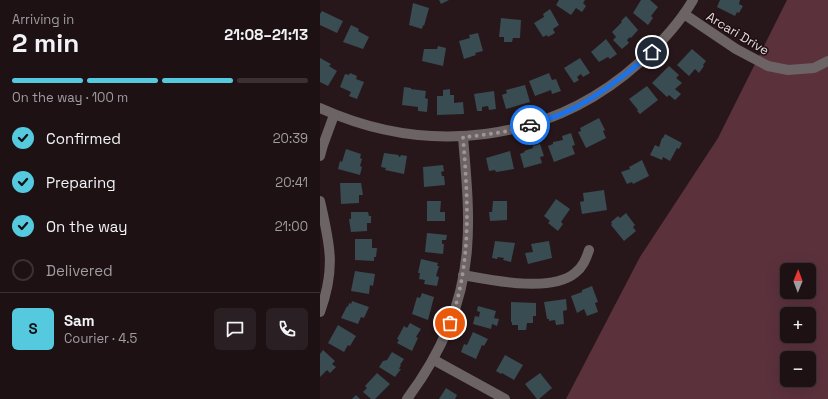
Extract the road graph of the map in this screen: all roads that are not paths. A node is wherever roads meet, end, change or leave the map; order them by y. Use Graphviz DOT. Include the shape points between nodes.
graph roads {
  1 [pos="693,0"];
  2 [pos="684,14"];
  3 [pos="828,62"];
  4 [pos="320,108"];
  5 [pos="334,115"];
  6 [pos="463,137"];
  7 [pos="320,156"];
  8 [pos="320,201"];
  9 [pos="589,250"];
  10 [pos="463,275"];
  11 [pos="320,312"];
  12 [pos="434,360"];
  13 [pos="407,399"];
  14 [pos="505,399"];
  1 -- 2 [label="street"];
  2 -- 3 [label="street, Arcari Drive" via="736,49 768,66 788,70 814,68"];
  2 -- 6 [label="street" via="647,56 592,98 568,111 527,126"];
  4 -- 5 [label="street"];
  5 -- 6 [label="street" via="385,131"];
  5 -- 7 [label="street"];
  6 -- 10 [label="street" via="468,224"];
  8 -- 11 [label="street" via="329,243 330,262 326,296"];
  9 -- 10 [label="street" via="574,274 553,281 512,283"];
  10 -- 12 [label="street" via="446,335"];
  12 -- 13 [label="street"];
  12 -- 14 [label="street"];
}
